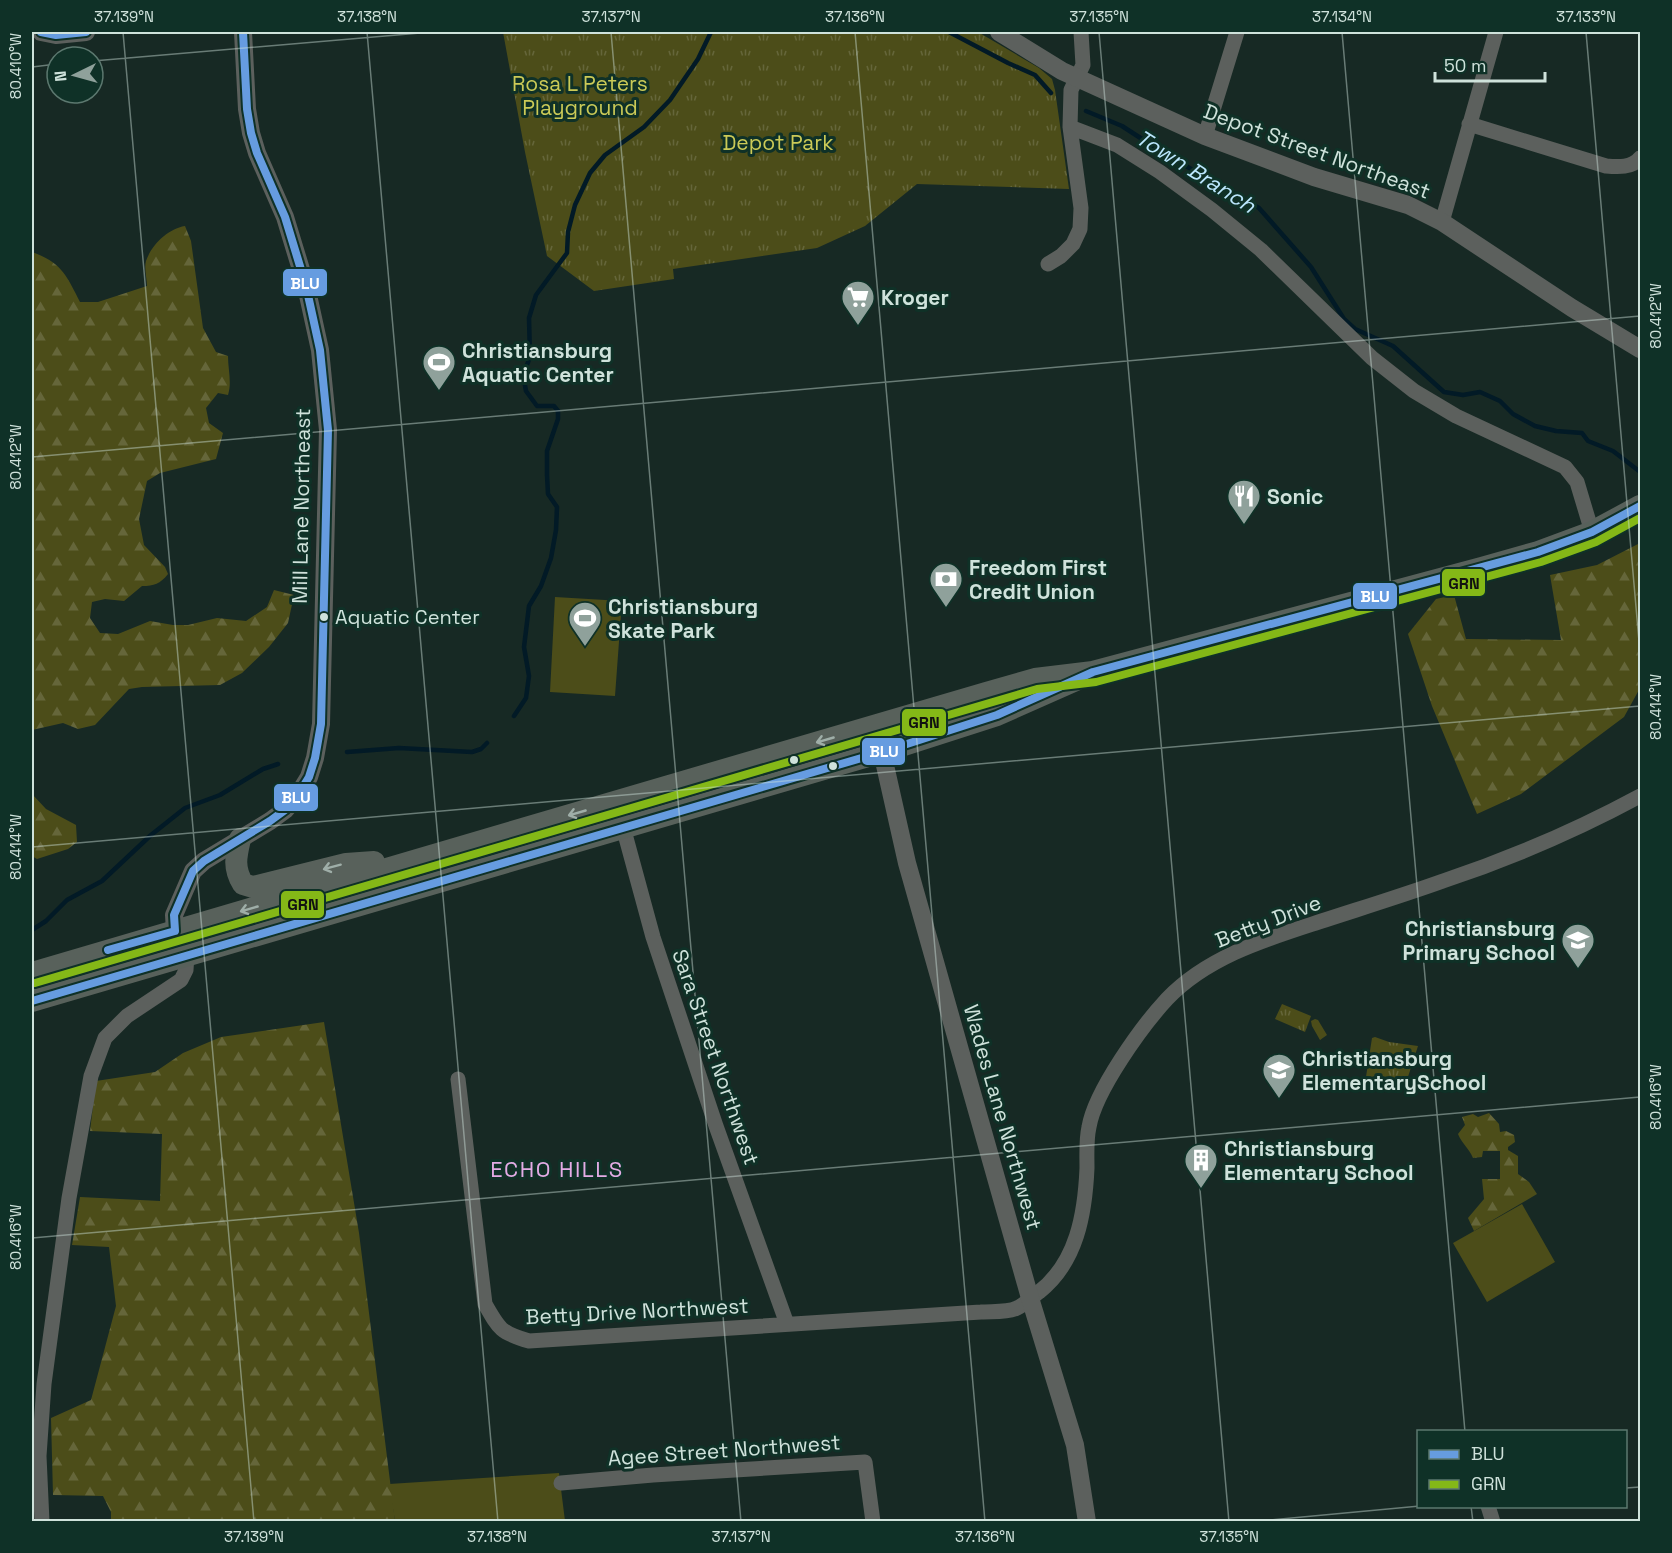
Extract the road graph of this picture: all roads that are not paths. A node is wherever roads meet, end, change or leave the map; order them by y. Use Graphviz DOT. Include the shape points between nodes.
graph roads {
  1 [pos="41,32"];
  2 [pos="86,32"];
  3 [pos="243,32"];
  4 [pos="999,32"];
  5 [pos="1081,32"];
  6 [pos="1237,32"];
  7 [pos="1496,32"];
  8 [pos="1076,78"];
  9 [pos="1469,124"];
  10 [pos="1070,127"];
  11 [pos="1204,136"];
  12 [pos="1641,158"];
  13 [pos="1442,222"];
  14 [pos="1048,264"];
  15 [pos="1641,349"];
  16 [pos="1641,506"];
  17 [pos="1592,532"];
  18 [pos="1093,672"];
  19 [pos="881,724"];
  20 [pos="882,752"];
  21 [pos="1641,796"];
  22 [pos="616,801"];
  23 [pos="623,827"];
  24 [pos="240,838"];
  25 [pos="411,861"];
  26 [pos="175,930"];
  27 [pos="187,955"];
  28 [pos="32,973"];
  29 [pos="32,1001"];
  30 [pos="458,1079"];
  31 [pos="1030,1298"];
  32 [pos="787,1324"];
  33 [pos="561,1483"];
  34 [pos="42,1521"];
  35 [pos="873,1521"];
  36 [pos="1087,1521"];
  1 -- 2 [label="street"];
  3 -- 24 [label="street, Mill Lane Northeast" via="251,133 285,217 306,286 320,350 328,430 321,724 315,758 304,786 285,810"];
  4 -- 8 [label="street, Depot Street Northeast"];
  5 -- 8 [label="street" via="1083,65"];
  6 -- 11 [label="street"];
  7 -- 9 [label="street"];
  8 -- 10 [label="street" via="1071,90"];
  8 -- 11 [label="street, Depot Street Northeast"];
  9 -- 12 [label="street" via="1606,166 1628,166"];
  9 -- 13 [label="street"];
  10 -- 14 [label="street" via="1081,208 1080,229 1072,244"];
  10 -- 17 [label="street" via="1117,145 1212,210 1261,250 1372,358 1414,391 1456,416 1565,467 1577,482"];
  11 -- 13 [label="street, Depot Street Northeast" via="1302,173 1408,205"];
  13 -- 15 [label="street, Depot Street Northeast"];
  16 -- 17 [label="main road"];
  17 -- 18 [label="main road" via="1482,568"];
  18 -- 19 [label="main road" via="1035,680"];
  18 -- 20 [label="main road" via="997,715"];
  19 -- 20 [label="street, Wades Lane Northwest"];
  19 -- 22 [label="main road, one-way"];
  20 -- 23 [label="main road"];
  20 -- 31 [label="street, Wades Lane Northwest" via="907,863"];
  21 -- 31 [label="street, Betty Drive" via="1532,849 1227,956 1168,998 1122,1057 1097,1102 1089,1126 1086,1190 1074,1245 1051,1282"];
  22 -- 23 [label="street, Sara Street Northwest"];
  22 -- 25 [label="main road, one-way"];
  23 -- 27 [label="main road"];
  23 -- 32 [label="street, Sara Street Northwest" via="653,937 708,1104"];
  25 -- 24 [label="main road, one-way" via="346,864 253,887 243,884 237,874"];
  24 -- 26 [label="street, Mill Lane Northeast" via="193,871 174,915"];
  25 -- 26 [label="main road, one-way"];
  26 -- 27 [label="street"];
  26 -- 28 [label="main road"];
  27 -- 29 [label="main road"];
  27 -- 34 [label="street" via="181,980 127,1016 105,1038 91,1076 69,1198 44,1384 39,1456"];
  30 -- 32 [label="street, Betty Drive Northwest" via="485,1304 496,1324 508,1335 529,1341"];
  31 -- 32 [label="street, Betty Drive Northwest" via="1017,1308 981,1312"];
  31 -- 36 [label="street, Wades Lane Northwest" via="1075,1445"];
  33 -- 35 [label="street, Agee Street Northwest" via="865,1462"];
}
